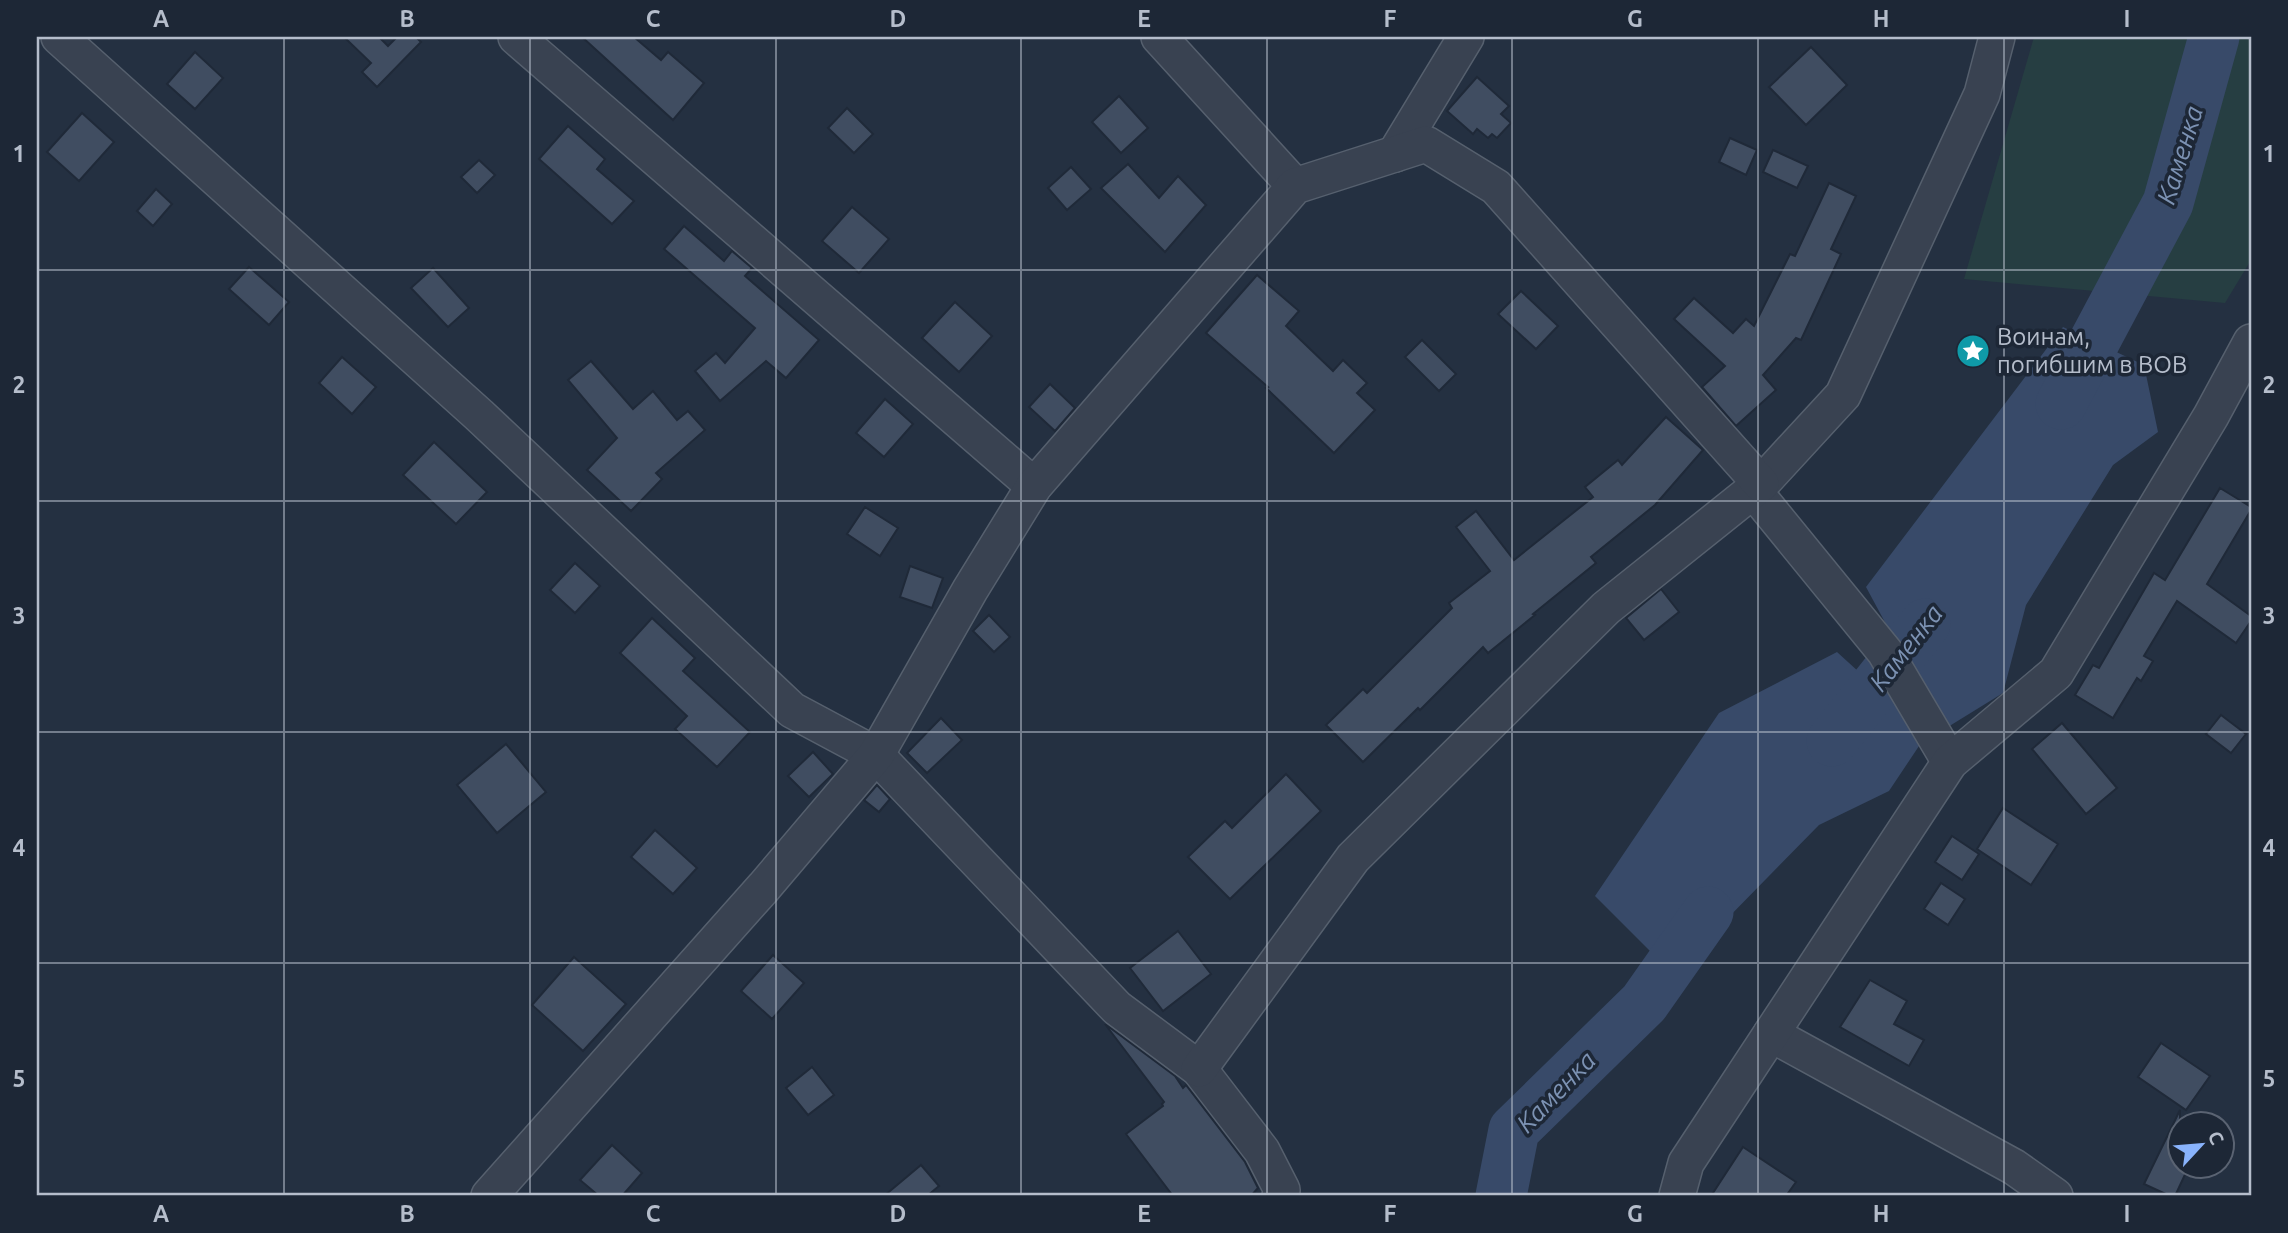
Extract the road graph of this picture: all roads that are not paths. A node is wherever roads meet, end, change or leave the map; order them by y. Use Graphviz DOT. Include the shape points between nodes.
graph roads {
  1 [pos="59,37"];
  2 [pos="516,37"];
  3 [pos="1159,37"];
  4 [pos="1466,37"];
  5 [pos="1997,37"];
  6 [pos="1395,154"];
  7 [pos="1295,186"];
  8 [pos="2251,341"];
  9 [pos="1034,486"];
  10 [pos="1757,487"];
  11 [pos="876,755"];
  12 [pos="1950,762"];
  13 [pos="1771,1034"];
  14 [pos="1199,1069"];
  15 [pos="489,1196"];
  16 [pos="1280,1196"];
  17 [pos="1677,1196"];
  18 [pos="2055,1196"];
  1 -- 11 [label="street" via="480,415 792,710"];
  2 -- 9 [label="street"];
  3 -- 7 [label="street"];
  4 -- 6 [label="street"];
  5 -- 10 [label="street" via="1982,94 1843,395"];
  6 -- 7 [label="street"];
  6 -- 10 [label="street" via="1426,144 1496,187"];
  7 -- 9 [label="street"];
  8 -- 12 [label="street" via="2056,673"];
  9 -- 11 [label="street"];
  10 -- 12 [label="street" via="1885,652"];
  10 -- 14 [label="street" via="1606,608 1353,858"];
  11 -- 14 [label="street" via="1117,1008"];
  11 -- 15 [label="street"];
  12 -- 13 [label="street"];
  13 -- 17 [label="street" via="1686,1163"];
  13 -- 18 [label="street" via="2014,1167"];
  14 -- 16 [label="street" via="1262,1151 1282,1190"];
}
